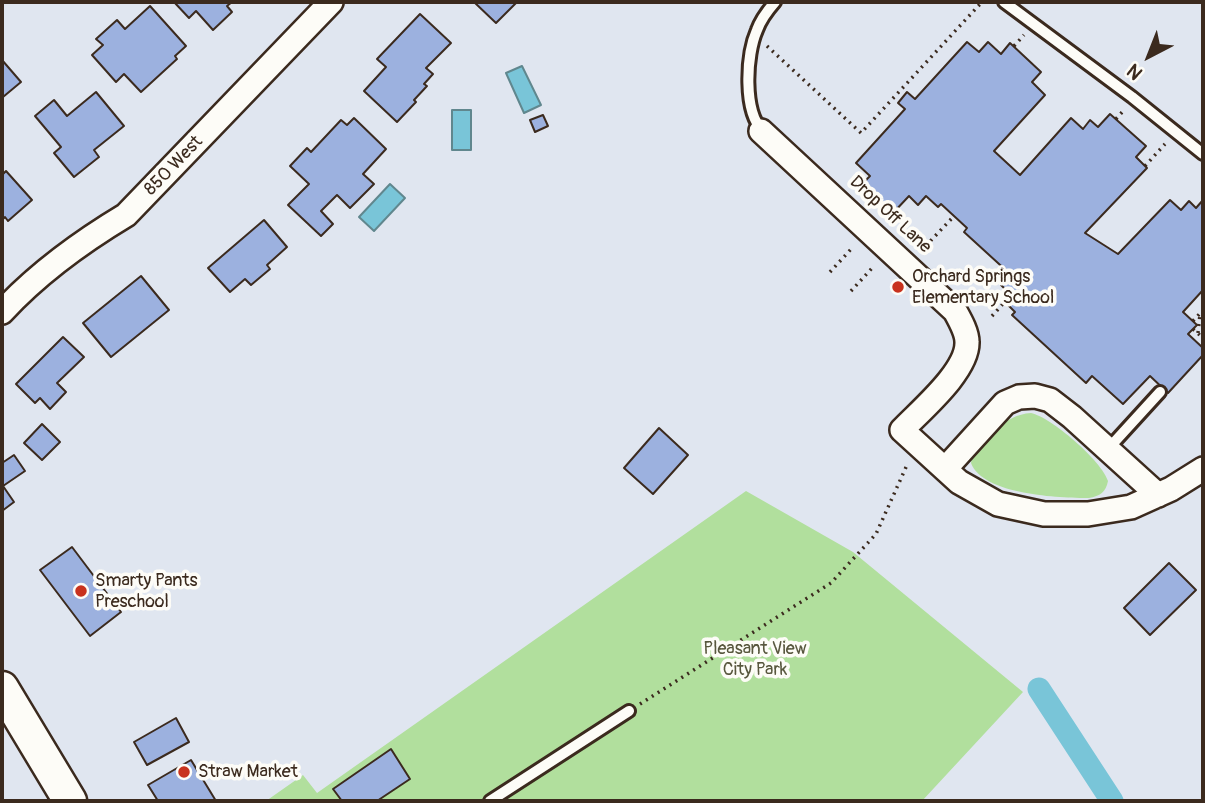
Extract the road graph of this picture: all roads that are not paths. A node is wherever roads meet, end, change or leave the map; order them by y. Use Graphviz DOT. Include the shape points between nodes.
graph roads {
  1 [pos="331,2"];
  2 [pos="775,2"];
  3 [pos="1004,2"];
  4 [pos="761,131"];
  5 [pos="1203,154"];
  6 [pos="2,312"];
  7 [pos="1160,392"];
  8 [pos="1108,449"];
  9 [pos="1203,468"];
  10 [pos="945,469"];
  11 [pos="1157,495"];
  12 [pos="2,688"];
  13 [pos="629,710"];
  14 [pos="70,801"];
  15 [pos="490,801"];
  1 -- 6 [label="street, 850 West" via="126,215 23,289"];
  2 -- 4 [label="lane" via="757,30 751,51 750,107"];
  3 -- 5 [label="lane"];
  4 -- 10 [label="street" via="955,311 967,342 963,361 902,430"];
  7 -- 8 [label="lane"];
  8 -- 10 [label="street" via="1050,400 1019,397 1005,403"];
  8 -- 11 [label="street"];
  9 -- 11 [label="street"];
  10 -- 11 [label="street" via="998,503 1044,514 1109,511"];
  12 -- 14 [label="main road"];
  13 -- 15 [label="lane"];
}
